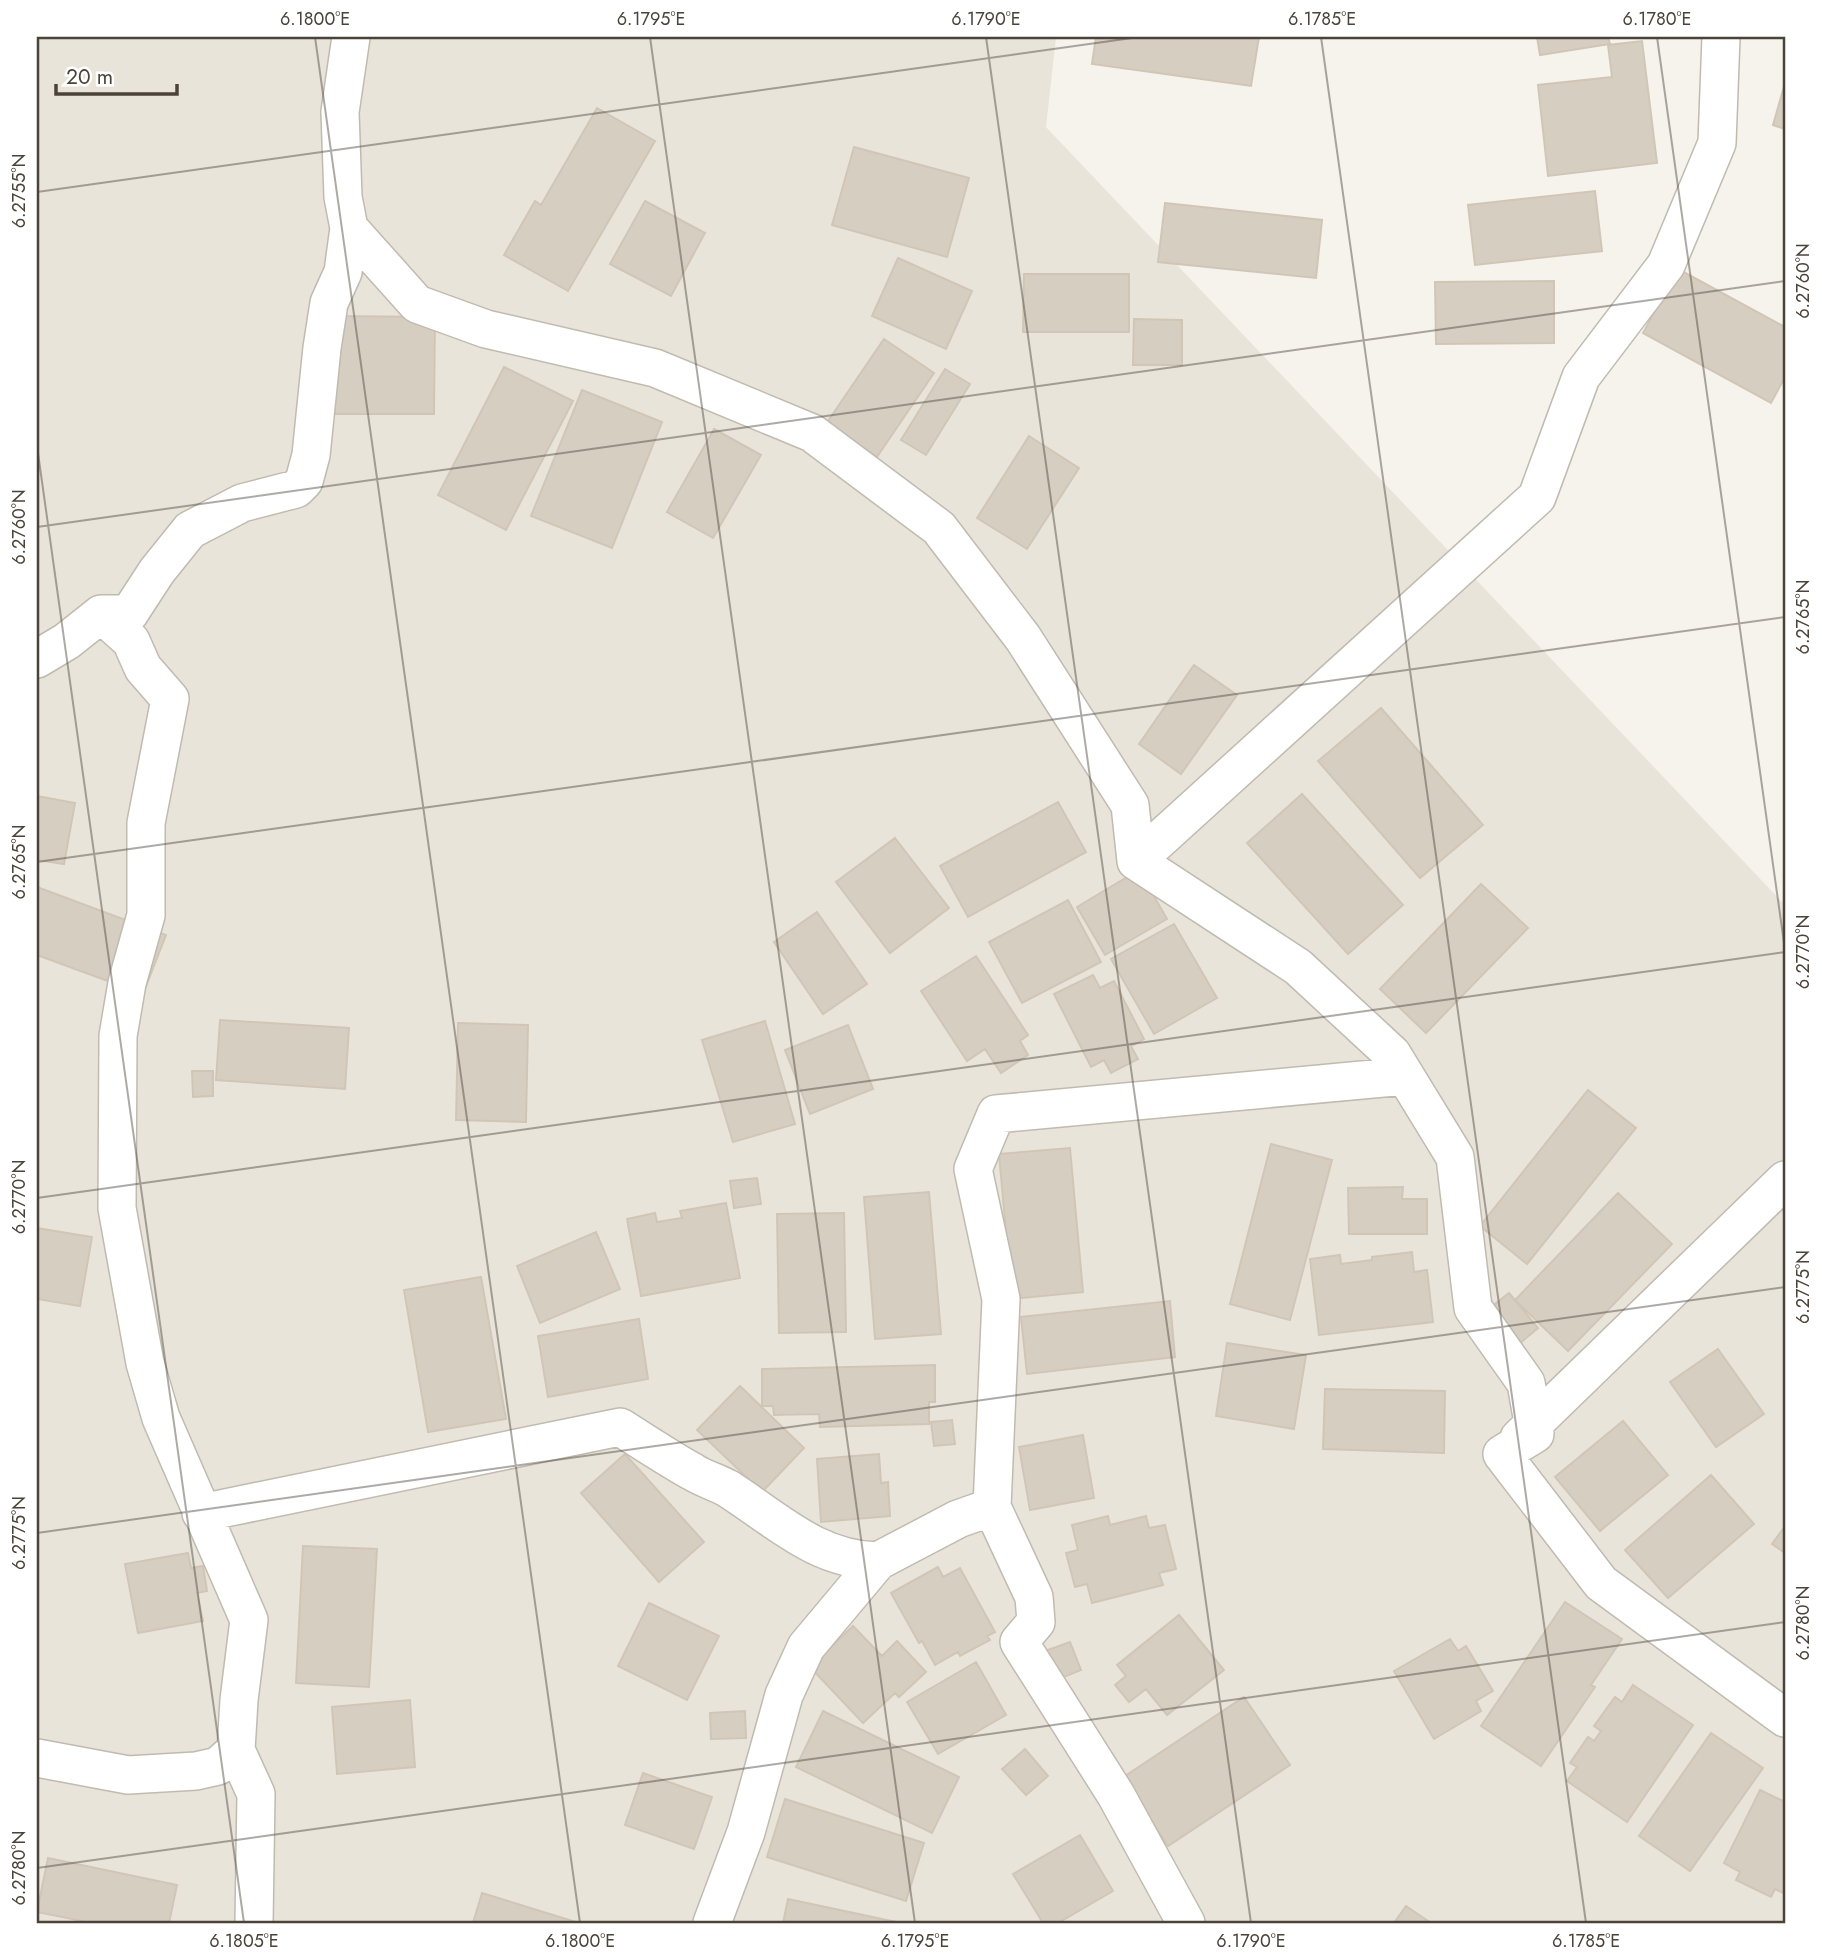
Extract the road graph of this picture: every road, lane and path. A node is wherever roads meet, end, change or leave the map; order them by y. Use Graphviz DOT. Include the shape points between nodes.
graph roads {
  1 [pos="351,37"];
  2 [pos="1721,37"];
  3 [pos="349,228"];
  4 [pos="101,614"];
  5 [pos="37,659"];
  6 [pos="1136,861"];
  7 [pos="1405,1076"];
  8 [pos="1785,1181"];
  9 [pos="1502,1454"];
  10 [pos="992,1507"];
  11 [pos="201,1513"];
  12 [pos="878,1561"];
  13 [pos="1785,1718"];
  14 [pos="236,1750"];
  15 [pos="37,1758"];
  16 [pos="254,1923"];
  17 [pos="712,1923"];
  18 [pos="1186,1923"];
  1 -- 3 [label="street" via="340,112 343,197"];
  2 -- 6 [label="street" via="1717,143 1666,265 1581,377 1537,497"];
  3 -- 4 [label="street" via="343,272 330,303 304,481 296,489 242,503 190,530 129,614"];
  3 -- 6 [label="street" via="417,304 486,329 655,368 812,433 939,527 1023,638 1130,805"];
  4 -- 5 [label="street"];
  4 -- 11 [label="street" via="131,641 143,668 170,699 146,823 146,915 118,1036 117,1208 145,1363 161,1418"];
  6 -- 7 [label="street" via="1298,967 1392,1054"];
  7 -- 9 [label="street" via="1455,1157 1473,1308 1526,1383 1535,1434"];
  7 -- 10 [label="street" via="996,1114 973,1169 1001,1300"];
  8 -- 9 [label="street"];
  9 -- 13 [label="street" via="1601,1583"];
  10 -- 12 [label="street" via="958,1519"];
  10 -- 18 [label="street" via="1034,1597 1036,1622 1019,1642 1116,1795"];
  11 -- 12 [label="street" via="620,1427 825,1551 855,1561"];
  11 -- 14 [label="street" via="249,1620"];
  12 -- 17 [label="street" via="806,1647 784,1695 746,1832"];
  14 -- 15 [label="street" via="218,1766 128,1775"];
  14 -- 16 [label="street" via="256,1794"];
}
